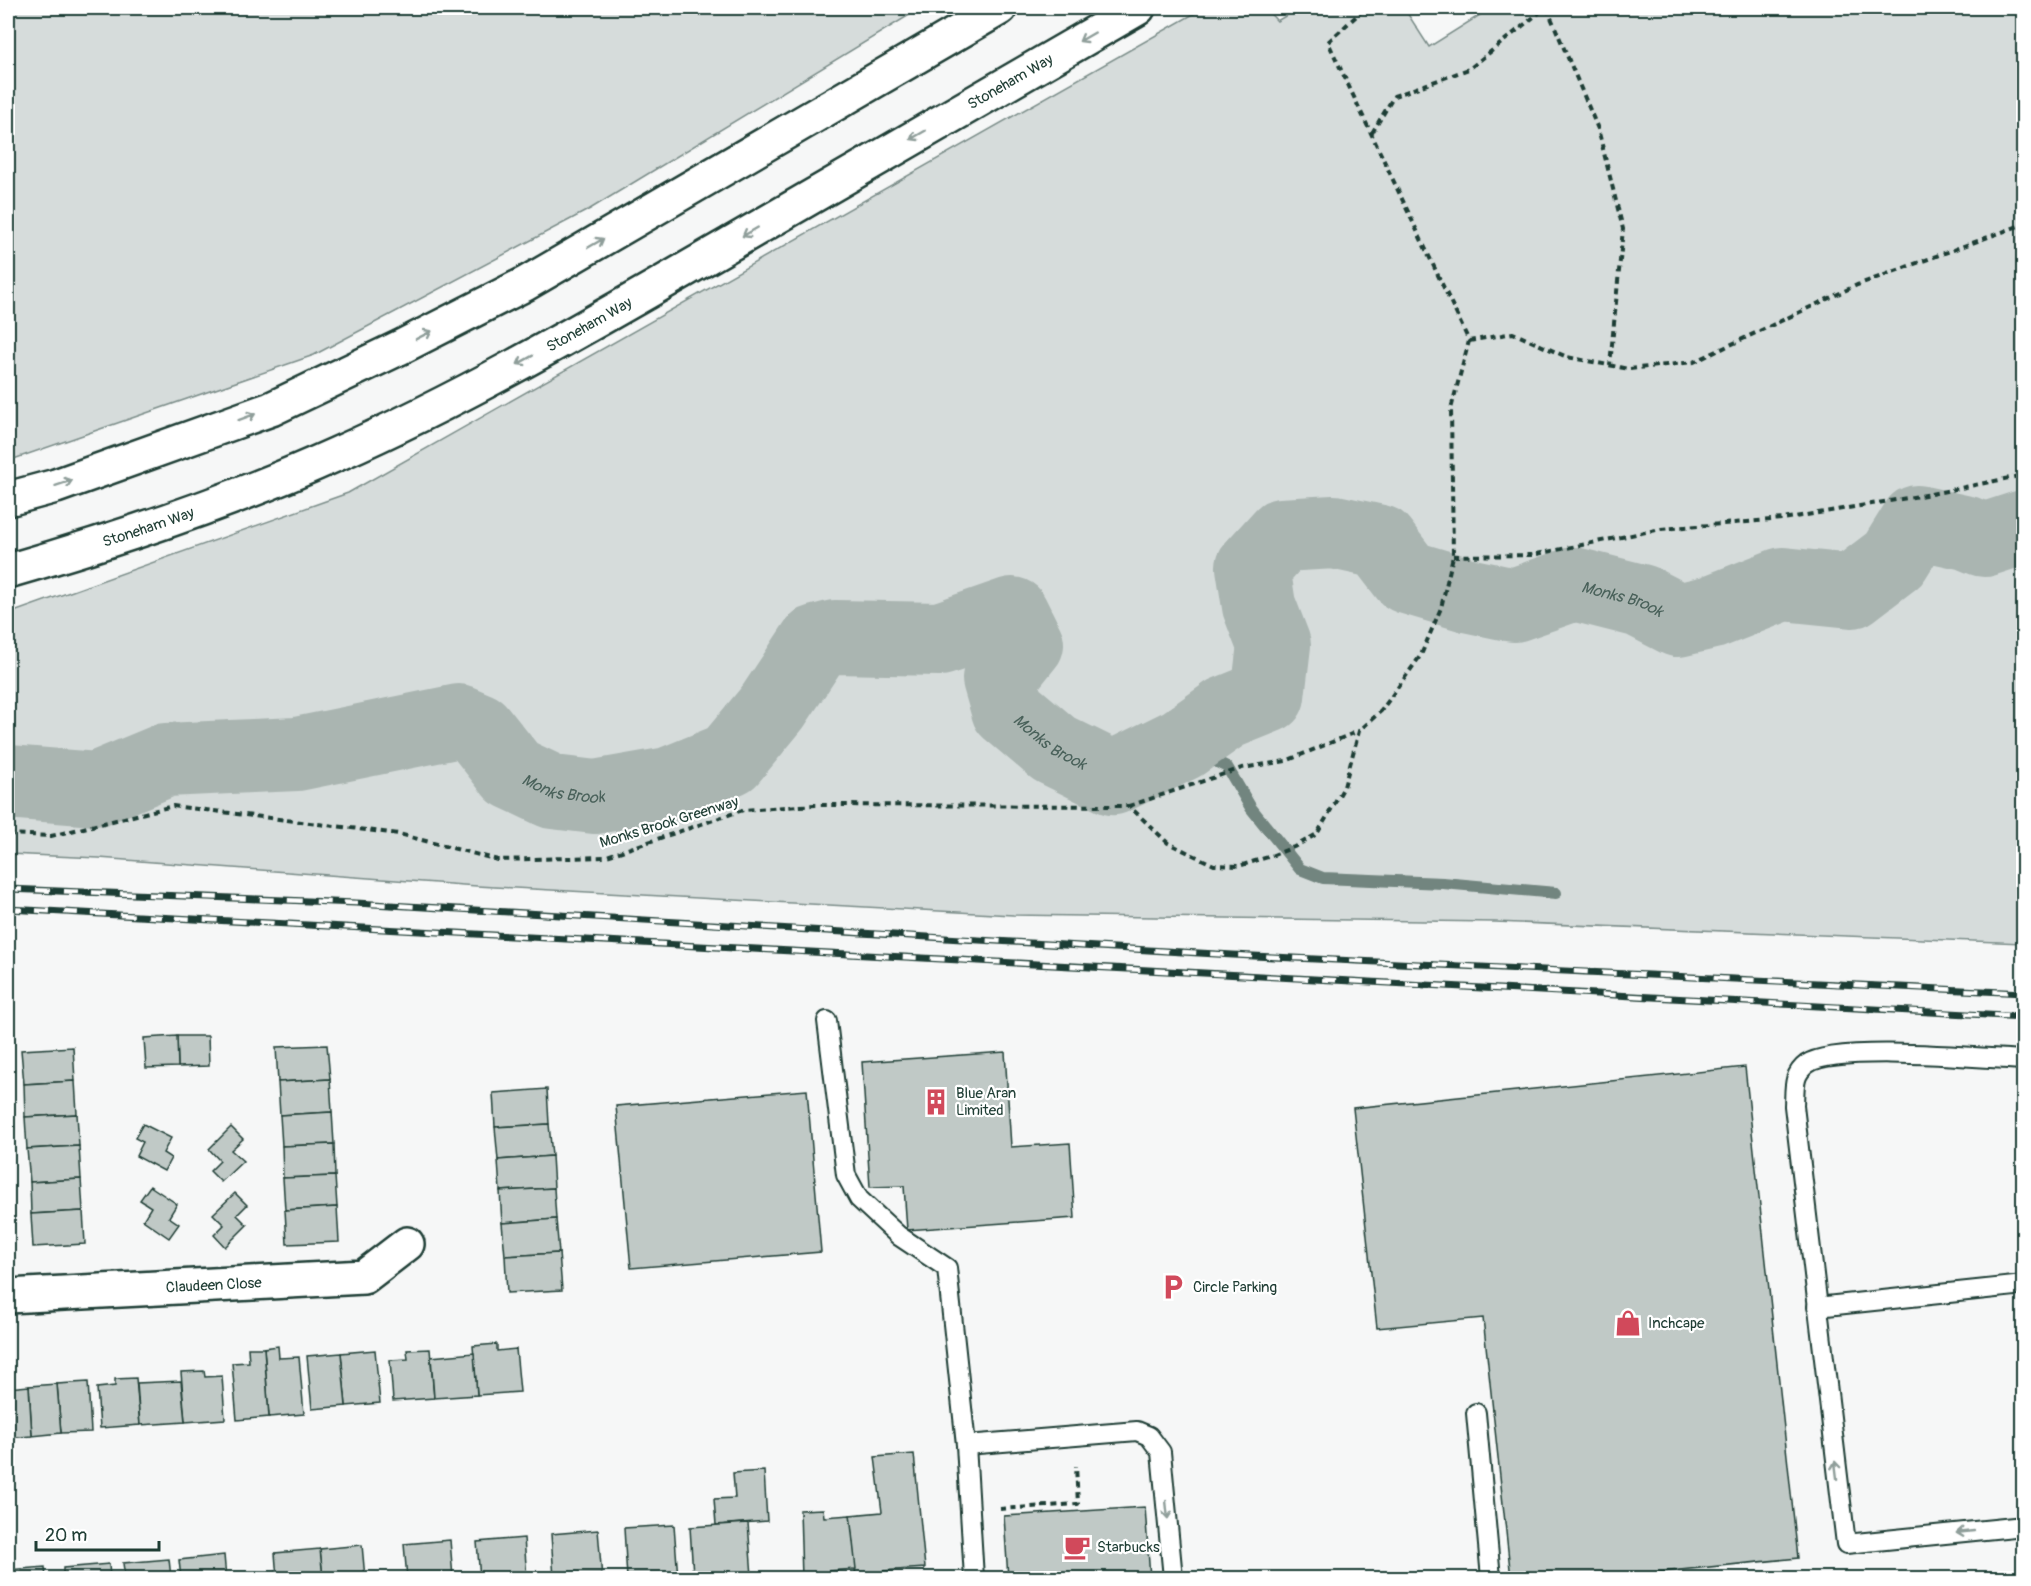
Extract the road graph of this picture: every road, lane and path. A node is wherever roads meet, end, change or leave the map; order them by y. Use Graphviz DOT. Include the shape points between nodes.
graph roads {
  1 [pos="1000,8"];
  2 [pos="1138,8"];
  3 [pos="1365,8"];
  4 [pos="1546,8"];
  5 [pos="1372,134"];
  6 [pos="2024,224"];
  7 [pos="1469,341"];
  8 [pos="1610,365"];
  9 [pos="2024,475"];
  10 [pos="8,499"];
  11 [pos="1453,556"];
  12 [pos="8,571"];
  13 [pos="1359,731"];
  14 [pos="1129,806"];
  15 [pos="8,834"];
  16 [pos="826,1021"];
  17 [pos="2024,1060"];
  18 [pos="406,1244"];
  19 [pos="2024,1285"];
  20 [pos="8,1296"];
  21 [pos="1817,1307"];
  22 [pos="1476,1413"];
  23 [pos="1074,1436"];
  24 [pos="966,1445"];
  25 [pos="994,1509"];
  26 [pos="2024,1526"];
  27 [pos="974,1578"];
  28 [pos="1173,1578"];
  29 [pos="1491,1578"];
  10 -- 1 [label="main road, one-way" via="56,486 271,409 401,347 525,284"];
  2 -- 12 [label="main road, Stoneham Way, one-way" via="466,393 336,455 202,510"];
  3 -- 5 [label="path" via="1329,42"];
  4 -- 5 [label="path" via="1469,69 1394,96"];
  4 -- 8 [label="path" via="1598,129 1623,228"];
  5 -- 7 [label="path"];
  6 -- 8 [label="path" via="1857,285 1694,362 1629,369"];
  7 -- 8 [label="path" via="1513,333 1567,357"];
  7 -- 11 [label="path" via="1451,409"];
  9 -- 11 [label="path" via="1783,519 1661,529 1532,555"];
  11 -- 13 [label="path, Monks Brook Greenway" via="1441,608 1421,655 1381,711"];
  13 -- 14 [label="path, Monks Brook Greenway" via="1286,761 1242,768"];
  13 -- 14 [label="path" via="1344,787 1317,834 1271,856 1239,866 1214,865 1168,843"];
  14 -- 15 [label="path, Monks Brook Greenway" via="815,805 743,810 604,857 510,860 399,834 173,806 51,836"];
  16 -- 24 [label="lane" via="846,1175 859,1199 900,1236 947,1268"];
  17 -- 21 [label="lane" via="1860,1053 1808,1063 1795,1078 1794,1106"];
  18 -- 20 [label="main road, Claudeen Close" via="364,1277"];
  19 -- 21 [label="lane"];
  26 -- 21 [label="lane, one-way" via="1846,1544"];
  22 -- 29 [label="lane"];
  23 -- 24 [label="lane"];
  23 -- 25 [label="path" via="1078,1504"];
  23 -- 28 [label="lane, one-way" via="1137,1431 1149,1436 1161,1452"];
  24 -- 27 [label="lane"];
}
